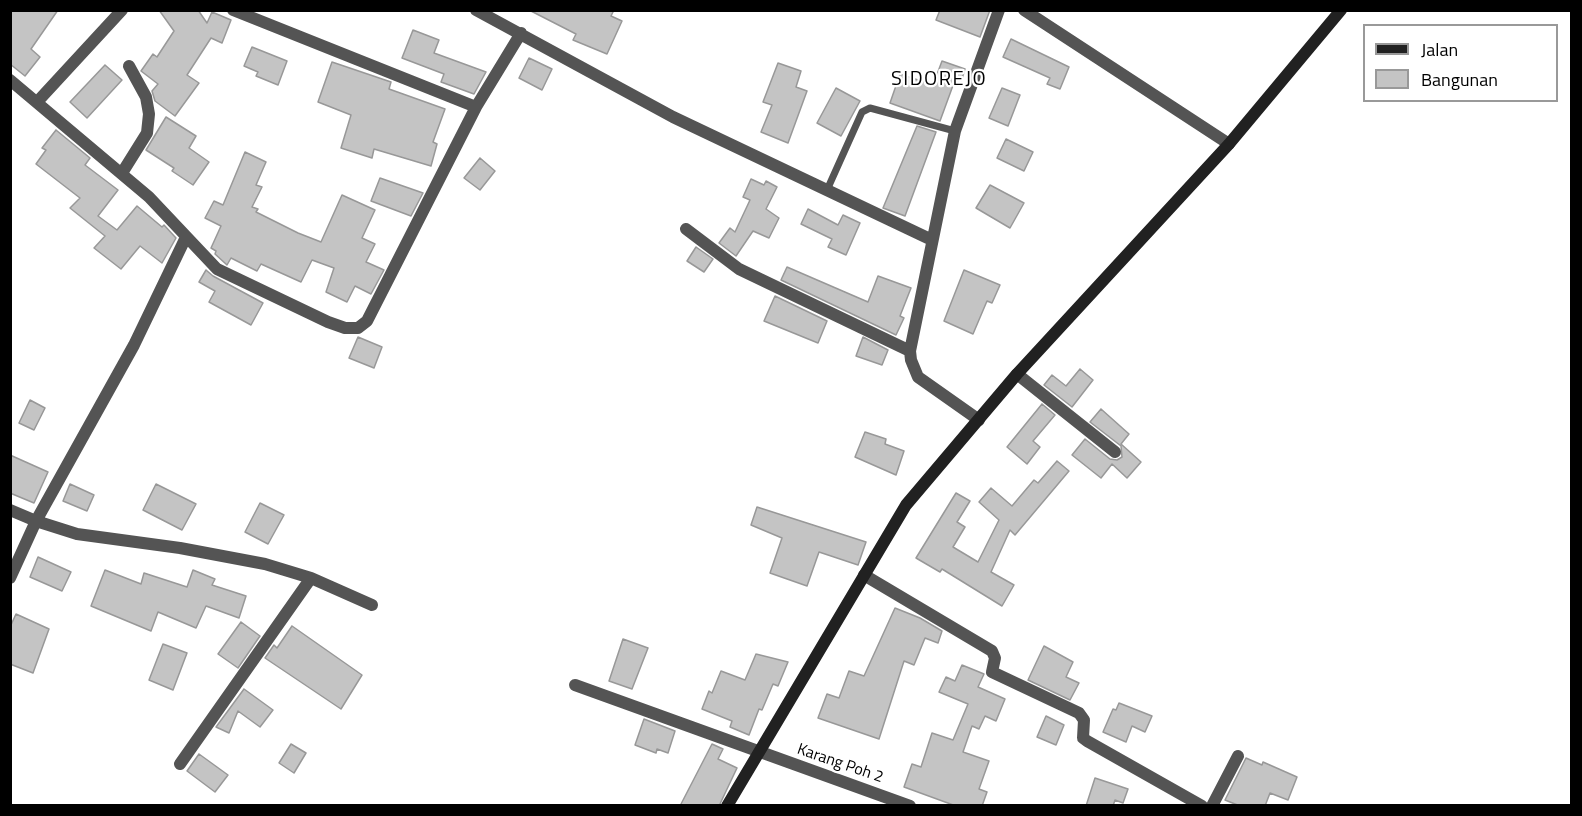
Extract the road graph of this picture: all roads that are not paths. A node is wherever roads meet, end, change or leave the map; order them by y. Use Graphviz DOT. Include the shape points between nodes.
graph roads {
  1 [pos="122,10"];
  2 [pos="233,10"];
  3 [pos="476,10"];
  4 [pos="999,10"];
  5 [pos="1024,10"];
  6 [pos="1341,10"];
  7 [pos="521,33"];
  8 [pos="129,66"];
  9 [pos="10,80"];
  10 [pos="38,101"];
  11 [pos="476,107"];
  12 [pos="955,131"];
  13 [pos="1229,144"];
  14 [pos="122,173"];
  15 [pos="827,190"];
  16 [pos="686,229"];
  17 [pos="186,237"];
  18 [pos="932,240"];
  19 [pos="910,351"];
  20 [pos="1017,374"];
  21 [pos="980,420"];
  22 [pos="1115,452"];
  23 [pos="10,510"];
  24 [pos="36,521"];
  25 [pos="864,575"];
  26 [pos="10,578"];
  27 [pos="311,578"];
  28 [pos="372,605"];
  29 [pos="575,685"];
  30 [pos="759,753"];
  31 [pos="1238,756"];
  32 [pos="180,764"];
  33 [pos="727,806"];
  34 [pos="910,806"];
  35 [pos="1202,806"];
  36 [pos="1212,806"];
  1 -- 10 [label="street"];
  2 -- 11 [label="street"];
  3 -- 7 [label="street"];
  4 -- 12 [label="street"];
  5 -- 13 [label="street"];
  6 -- 13 [label="main road"];
  7 -- 11 [label="street"];
  7 -- 15 [label="street" via="673,117"];
  8 -- 14 [label="street" via="146,97 150,114 147,133"];
  9 -- 10 [label="street"];
  10 -- 14 [label="street"];
  11 -- 17 [label="street" via="367,321 358,328 328,322 217,269"];
  12 -- 15 [label="lane" via="870,108 862,112"];
  12 -- 18 [label="street"];
  13 -- 20 [label="main road"];
  14 -- 17 [label="street"];
  15 -- 18 [label="street"];
  16 -- 19 [label="street" via="739,269"];
  17 -- 24 [label="street" via="134,345"];
  18 -- 19 [label="street"];
  19 -- 21 [label="street" via="918,377"];
  20 -- 21 [label="main road"];
  20 -- 22 [label="street"];
  21 -- 25 [label="main road" via="906,505"];
  23 -- 24 [label="street"];
  24 -- 26 [label="street"];
  24 -- 27 [label="street" via="77,534 180,548 265,564"];
  25 -- 30 [label="main road"];
  25 -- 35 [label="street" via="992,651 992,672 1079,712 1084,720 1083,738 1087,741"];
  27 -- 28 [label="street"];
  27 -- 32 [label="street"];
  29 -- 30 [label="street, Karang Poh 2"];
  30 -- 33 [label="main road"];
  30 -- 34 [label="street, Karang Poh 2"];
  31 -- 36 [label="street"];
}
